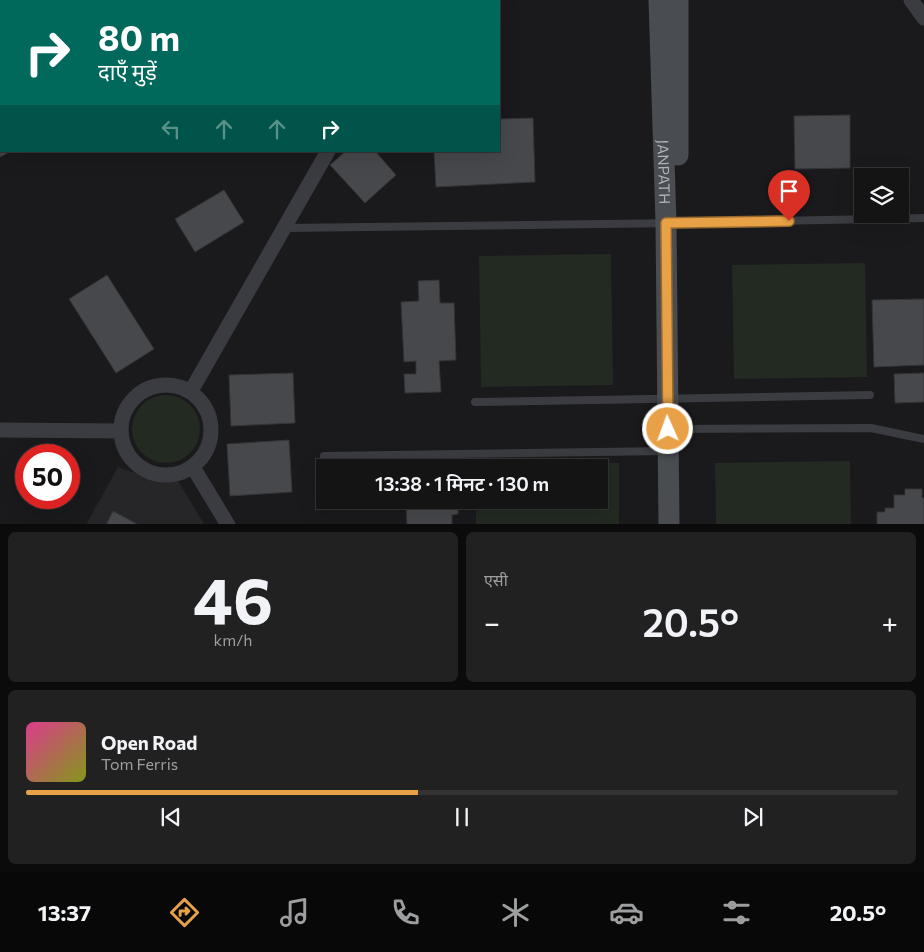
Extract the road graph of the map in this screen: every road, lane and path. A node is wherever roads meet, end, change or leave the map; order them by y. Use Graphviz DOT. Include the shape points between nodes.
graph roads {
  1 [pos="659,0"];
  2 [pos="678,0"];
  3 [pos="911,0"];
  4 [pos="924,18"];
  5 [pos="327,152"];
  6 [pos="924,218"];
  7 [pos="672,223"];
  8 [pos="285,228"];
  9 [pos="191,391"];
  10 [pos="870,395"];
  11 [pos="672,398"];
  12 [pos="475,402"];
  13 [pos="674,429"];
  14 [pos="0,430"];
  15 [pos="121,431"];
  16 [pos="924,439"];
  17 [pos="669,451"];
  18 [pos="324,456"];
  19 [pos="193,467"];
  20 [pos="228,524"];
  21 [pos="669,524"];
  22 [pos="682,524"];
  1 -- 7 [label="main road, JANPATH"];
  2 -- 7 [label="main road, JANPATH"];
  3 -- 4 [label="street"];
  5 -- 8 [label="street"];
  6 -- 7 [label="lane"];
  7 -- 8 [label="lane"];
  7 -- 11 [label="main road, JANPATH"];
  8 -- 9 [label="street"];
  9 -- 15 [label="street" via="174,385 156,385 140,393 128,406"];
  9 -- 19 [label="street" via="204,404 211,420 212,438 205,454"];
  10 -- 11 [label="lane"];
  11 -- 12 [label="lane"];
  11 -- 13 [label="main road, JANPATH"];
  13 -- 16 [label="lane" via="870,428"];
  13 -- 17 [label="main road, JANPATH"];
  13 -- 22 [label="main road, JANPATH"];
  14 -- 15 [label="street"];
  15 -- 19 [label="street" via="129,456 142,469 168,475"];
  17 -- 18 [label="lane"];
  17 -- 21 [label="main road, JANPATH"];
  19 -- 20 [label="street"];
}
